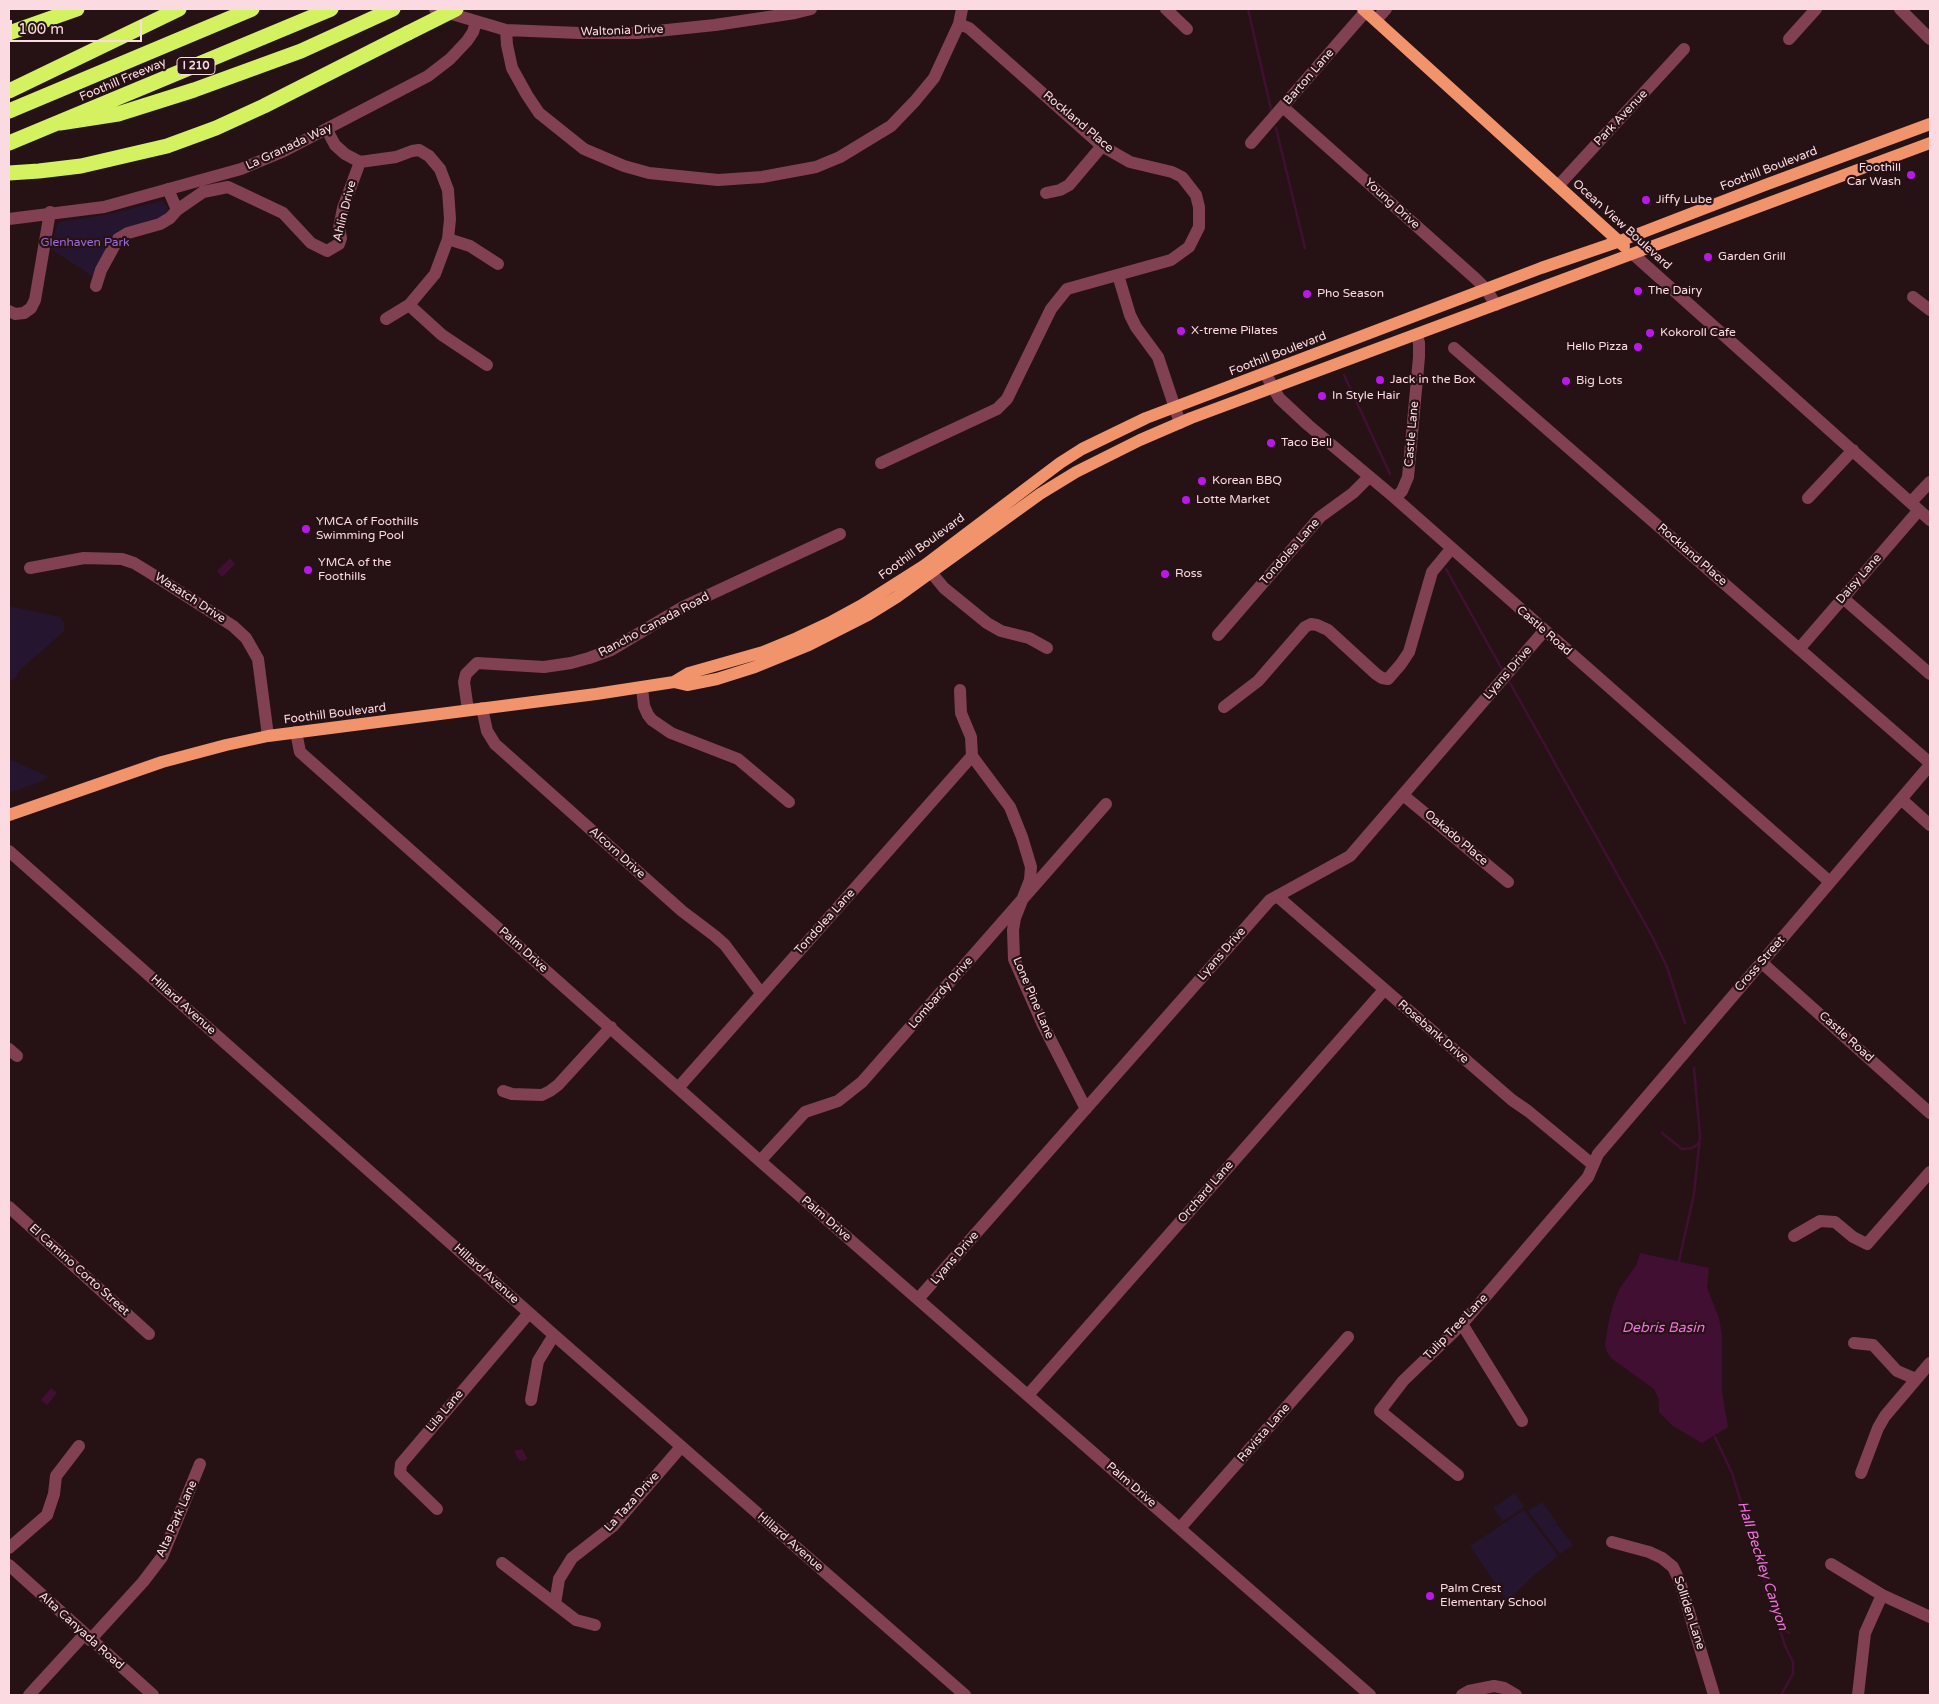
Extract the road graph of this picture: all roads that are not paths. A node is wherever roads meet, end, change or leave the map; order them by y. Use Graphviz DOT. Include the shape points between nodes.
graph roads {
  1 [pos="77,9"];
  2 [pos="180,9"];
  3 [pos="252,9"];
  4 [pos="332,9"];
  5 [pos="393,9"];
  6 [pos="435,9"];
  7 [pos="456,9"];
  8 [pos="811,9"];
  9 [pos="962,9"];
  10 [pos="1166,9"];
  11 [pos="1386,9"];
  12 [pos="1816,9"];
  13 [pos="1900,9"];
  14 [pos="1365,10"];
  15 [pos="1376,20"];
  16 [pos="476,22"];
  17 [pos="960,24"];
  18 [pos="1187,29"];
  19 [pos="506,30"];
  20 [pos="9,33"];
  21 [pos="1789,39"];
  22 [pos="1930,39"];
  23 [pos="1684,49"];
  24 [pos="9,91"];
  25 [pos="1283,107"];
  26 [pos="9,111"];
  27 [pos="60,123"];
  28 [pos="1930,124"];
  29 [pos="327,130"];
  30 [pos="1930,142"];
  31 [pos="9,143"];
  32 [pos="1251,143"];
  33 [pos="1102,146"];
  34 [pos="360,162"];
  35 [pos="9,172"];
  36 [pos="227,173"];
  37 [pos="1558,186"];
  38 [pos="228,187"];
  39 [pos="168,189"];
  40 [pos="1046,193"];
  41 [pos="177,210"];
  42 [pos="50,212"];
  43 [pos="9,218"];
  44 [pos="448,239"];
  45 [pos="1620,241"];
  46 [pos="1632,254"];
  47 [pos="498,264"];
  48 [pos="1118,275"];
  49 [pos="96,286"];
  50 [pos="1486,289"];
  51 [pos="1913,297"];
  52 [pos="409,305"];
  53 [pos="1496,306"];
  54 [pos="1930,310"];
  55 [pos="9,311"];
  56 [pos="386,319"];
  57 [pos="1417,335"];
  58 [pos="1454,348"];
  59 [pos="487,366"];
  60 [pos="1265,373"];
  61 [pos="1272,388"];
  62 [pos="1175,407"];
  63 [pos="1180,423"];
  64 [pos="1853,450"];
  65 [pos="881,463"];
  66 [pos="1369,477"];
  67 [pos="1930,482"];
  68 [pos="1395,498"];
  69 [pos="1808,498"];
  70 [pos="1915,506"];
  71 [pos="1004,512"];
  72 [pos="1930,520"];
  73 [pos="840,534"];
  74 [pos="1451,549"];
  75 [pos="30,568"];
  76 [pos="928,569"];
  77 [pos="1843,598"];
  78 [pos="1544,631"];
  79 [pos="1218,635"];
  80 [pos="1047,648"];
  81 [pos="1799,649"];
  82 [pos="1930,674"];
  83 [pos="642,688"];
  84 [pos="960,690"];
  85 [pos="1224,707"];
  86 [pos="482,708"];
  87 [pos="468,710"];
  88 [pos="296,732"];
  89 [pos="268,736"];
  90 [pos="972,756"];
  91 [pos="1930,764"];
  92 [pos="1403,795"];
  93 [pos="1901,799"];
  94 [pos="789,802"];
  95 [pos="1106,804"];
  96 [pos="9,815"];
  97 [pos="1930,826"];
  98 [pos="9,850"];
  99 [pos="1508,882"];
  100 [pos="1830,882"];
  101 [pos="1277,896"];
  102 [pos="1020,903"];
  103 [pos="1761,962"];
  104 [pos="1384,990"];
  105 [pos="761,993"];
  106 [pos="610,1028"];
  107 [pos="678,1088"];
  108 [pos="503,1091"];
  109 [pos="1086,1109"];
  110 [pos="1930,1113"];
  111 [pos="760,1161"];
  112 [pos="1592,1164"];
  113 [pos="1930,1172"];
  114 [pos="9,1206"];
  115 [pos="1794,1236"];
  116 [pos="918,1299"];
  117 [pos="529,1312"];
  118 [pos="1462,1324"];
  119 [pos="150,1334"];
  120 [pos="554,1335"];
  121 [pos="1348,1337"];
  122 [pos="1854,1343"];
  123 [pos="1930,1363"];
  124 [pos="1916,1379"];
  125 [pos="1028,1395"];
  126 [pos="531,1400"];
  127 [pos="1522,1421"];
  128 [pos="79,1446"];
  129 [pos="681,1446"];
  130 [pos="200,1464"];
  131 [pos="1861,1473"];
  132 [pos="1458,1475"];
  133 [pos="437,1509"];
  134 [pos="1180,1528"];
  135 [pos="1612,1542"];
  136 [pos="9,1548"];
  137 [pos="502,1563"];
  138 [pos="1831,1564"];
  139 [pos="9,1566"];
  140 [pos="1882,1595"];
  141 [pos="555,1604"];
  142 [pos="1930,1617"];
  143 [pos="595,1625"];
  144 [pos="87,1637"];
  145 [pos="29,1695"];
  146 [pos="153,1695"];
  147 [pos="965,1695"];
  148 [pos="1370,1695"];
  149 [pos="1462,1695"];
  150 [pos="1516,1695"];
  151 [pos="1714,1695"];
  152 [pos="1858,1695"];
  1 -- 20 [label="highway"];
  2 -- 24 [label="highway"];
  3 -- 26 [label="highway, Foothill Freeway / I 210"];
  4 -- 27 [label="highway, Foothill Freeway / I 210"];
  5 -- 27 [label="highway" via="301,52 194,90 118,114"];
  6 -- 16 [label="street, Waltonia Drive"];
  7 -- 35 [label="highway, bridge" via="256,110 167,146 81,166"];
  8 -- 19 [label="street, Waltonia Drive" via="638,33"];
  9 -- 17 [label="street"];
  10 -- 18 [label="street"];
  11 -- 15 [label="street"];
  12 -- 21 [label="street"];
  13 -- 22 [label="street"];
  14 -- 15 [label="main road, Ocean View Boulevard"];
  14 -- 25 [label="street, Barton Lane"];
  15 -- 37 [label="main road, Ocean View Boulevard"];
  16 -- 19 [label="street, Waltonia Drive"];
  16 -- 29 [label="street, La Granada Way" via="467,41 428,76"];
  17 -- 19 [label="street" via="934,78 891,126 872,140 816,166 762,177 718,180 649,173 584,149 539,113 527,95 512,68"];
  17 -- 33 [label="street, Rockland Place" via="969,28"];
  23 -- 37 [label="street, Park Avenue"];
  25 -- 32 [label="street, Barton Lane"];
  25 -- 50 [label="street, Young Drive"];
  27 -- 31 [label="highway, Foothill Freeway / I 210"];
  28 -- 45 [label="main road, Foothill Boulevard"];
  29 -- 34 [label="street" via="335,145"];
  29 -- 36 [label="street, La Granada Way"];
  30 -- 46 [label="main road, Foothill Boulevard"];
  33 -- 40 [label="street" via="1070,185"];
  33 -- 48 [label="street, Rockland Place" via="1130,162 1182,177 1196,195 1200,207 1199,227 1184,251 1171,260"];
  34 -- 38 [label="street, Ahlin Drive" via="344,208 339,244 327,251 311,243 283,213"];
  34 -- 44 [label="street" via="396,157 412,150 429,156 440,169 448,190"];
  36 -- 38 [label="street"];
  36 -- 39 [label="street, La Granada Way"];
  37 -- 45 [label="main road, Ocean View Boulevard"];
  38 -- 41 [label="street" via="204,192"];
  39 -- 41 [label="street"];
  39 -- 42 [label="street, La Granada Way" via="104,206"];
  41 -- 49 [label="street" via="160,224 118,239 100,270"];
  42 -- 43 [label="street, La Granada Way"];
  42 -- 55 [label="street" via="35,300 24,313"];
  44 -- 47 [label="street" via="470,246"];
  44 -- 52 [label="street" via="435,274"];
  45 -- 46 [label="main road, Ocean View Boulevard"];
  45 -- 50 [label="main road, Foothill Boulevard"];
  46 -- 53 [label="main road, Foothill Boulevard"];
  46 -- 64 [label="street, Ocean View Boulevard"];
  48 -- 62 [label="street" via="1128,312 1158,357"];
  48 -- 65 [label="street, Rockland Place" via="1067,289 1061,295 1051,309 1016,384 996,409"];
  50 -- 53 [label="street, Young Drive"];
  50 -- 60 [label="main road, Foothill Boulevard"];
  51 -- 54 [label="street"];
  52 -- 56 [label="street"];
  52 -- 59 [label="street" via="442,335"];
  53 -- 57 [label="main road, Foothill Boulevard"];
  57 -- 61 [label="main road, Foothill Boulevard"];
  57 -- 68 [label="street, Castle Lane" via="1419,357 1408,477"];
  58 -- 81 [label="street, Rockland Place"];
  60 -- 61 [label="street, Castle Road"];
  60 -- 62 [label="main road, Foothill Boulevard"];
  61 -- 63 [label="main road, Foothill Boulevard"];
  61 -- 66 [label="street, Castle Road" via="1290,409"];
  62 -- 63 [label="street"];
  62 -- 71 [label="main road, Foothill Boulevard" via="1082,449 1060,463"];
  63 -- 71 [label="main road, Foothill Boulevard" via="1113,452"];
  64 -- 69 [label="street"];
  64 -- 70 [label="street, Ocean View Boulevard"];
  66 -- 68 [label="street, Castle Road"];
  66 -- 79 [label="street, Tondolea Lane" via="1320,517"];
  67 -- 70 [label="street, Daisy Lane"];
  68 -- 74 [label="street, Castle Road"];
  70 -- 72 [label="street, Ocean View Boulevard"];
  70 -- 77 [label="street, Daisy Lane"];
  71 -- 76 [label="main road, Foothill Boulevard"];
  73 -- 87 [label="street, Rancho Canada Road" via="683,607 611,650 590,658 544,667 477,663 466,674 464,682"];
  74 -- 78 [label="street, Castle Road"];
  74 -- 85 [label="street" via="1432,572 1409,652 1388,679 1376,674 1328,630 1311,624 1258,681"];
  75 -- 89 [label="street, Wasatch Drive" via="84,558 122,559 134,563 234,626 246,638 258,659"];
  76 -- 80 [label="street" via="944,588 987,623"];
  76 -- 83 [label="main road, Foothill Boulevard" via="897,597 868,615 783,656 716,679"];
  77 -- 81 [label="street, Daisy Lane"];
  77 -- 82 [label="street"];
  78 -- 92 [label="street, Lyans Drive"];
  78 -- 100 [label="street, Castle Road"];
  81 -- 91 [label="street, Rockland Place"];
  83 -- 86 [label="main road, Foothill Boulevard"];
  83 -- 94 [label="street" via="644,706 652,720 671,733 738,759"];
  84 -- 90 [label="street, Lone Pine Lane" via="961,713 970,737"];
  86 -- 87 [label="main road, Foothill Boulevard"];
  86 -- 105 [label="street, Alcorn Drive" via="487,731 494,744 682,911 715,936"];
  87 -- 88 [label="main road, Foothill Boulevard"];
  88 -- 89 [label="main road, Foothill Boulevard"];
  88 -- 106 [label="street, Palm Drive" via="300,752"];
  89 -- 96 [label="main road, Foothill Boulevard" via="162,762"];
  90 -- 102 [label="street, Lone Pine Lane" via="1010,807 1022,837 1031,874"];
  90 -- 105 [label="street, Tondolea Lane"];
  91 -- 93 [label="street, Cross Street"];
  92 -- 99 [label="street, Oakado Place"];
  92 -- 101 [label="street, Lyans Drive" via="1350,856"];
  93 -- 97 [label="street"];
  93 -- 100 [label="street, Cross Street"];
  95 -- 102 [label="street, Lombardy Drive"];
  98 -- 117 [label="street, Hillard Avenue"];
  100 -- 103 [label="street, Cross Street"];
  101 -- 104 [label="street, Rosebank Drive"];
  101 -- 109 [label="street, Lyans Drive" via="1270,900"];
  102 -- 109 [label="street, Lone Pine Lane" via="1013,930 1014,959"];
  102 -- 111 [label="street, Lombardy Drive" via="862,1082 838,1101 806,1112"];
  103 -- 110 [label="street, Castle Road"];
  103 -- 112 [label="street, Cross Street"];
  104 -- 112 [label="street, Rosebank Drive"];
  104 -- 125 [label="street, Orchard Lane"];
  105 -- 107 [label="street, Tondolea Lane"];
  106 -- 107 [label="street, Palm Drive"];
  106 -- 108 [label="street" via="550,1091 542,1095"];
  107 -- 111 [label="street, Palm Drive"];
  109 -- 116 [label="street, Lyans Drive"];
  111 -- 116 [label="street, Palm Drive"];
  112 -- 118 [label="street, Tulip Tree Lane" via="1588,1178"];
  113 -- 115 [label="street" via="1867,1244 1835,1222 1820,1221"];
  114 -- 119 [label="street, El Camino Corto Street"];
  116 -- 125 [label="street, Palm Drive"];
  117 -- 120 [label="street, Hillard Avenue"];
  117 -- 133 [label="street, Lila Lane" via="400,1464 400,1473"];
  118 -- 127 [label="street"];
  118 -- 132 [label="street, Tulip Tree Lane" via="1403,1381 1380,1411"];
  120 -- 126 [label="street" via="538,1360"];
  120 -- 129 [label="street, Hillard Avenue"];
  121 -- 134 [label="street, Ravista Lane"];
  122 -- 124 [label="street" via="1873,1345 1897,1371"];
  123 -- 124 [label="street"];
  124 -- 131 [label="street" via="1885,1416"];
  125 -- 134 [label="street, Palm Drive"];
  128 -- 136 [label="street" via="56,1476 47,1515"];
  129 -- 141 [label="street, La Taza Drive" via="613,1526 572,1558 559,1579"];
  129 -- 147 [label="street, Hillard Avenue"];
  130 -- 144 [label="street, Alta Park Lane" via="162,1557 143,1582"];
  134 -- 148 [label="street, Palm Drive"];
  135 -- 151 [label="street, Solliden Lane" via="1649,1552 1672,1567 1680,1582"];
  137 -- 141 [label="street"];
  138 -- 140 [label="street"];
  139 -- 144 [label="street, Alta Canyada Road"];
  140 -- 142 [label="street"];
  140 -- 152 [label="street" via="1866,1633"];
  141 -- 143 [label="street" via="576,1620"];
  144 -- 145 [label="street, Alta Park Lane"];
  144 -- 146 [label="street, Alta Canyada Road"];
  149 -- 150 [label="street" via="1494,1686"];
}
